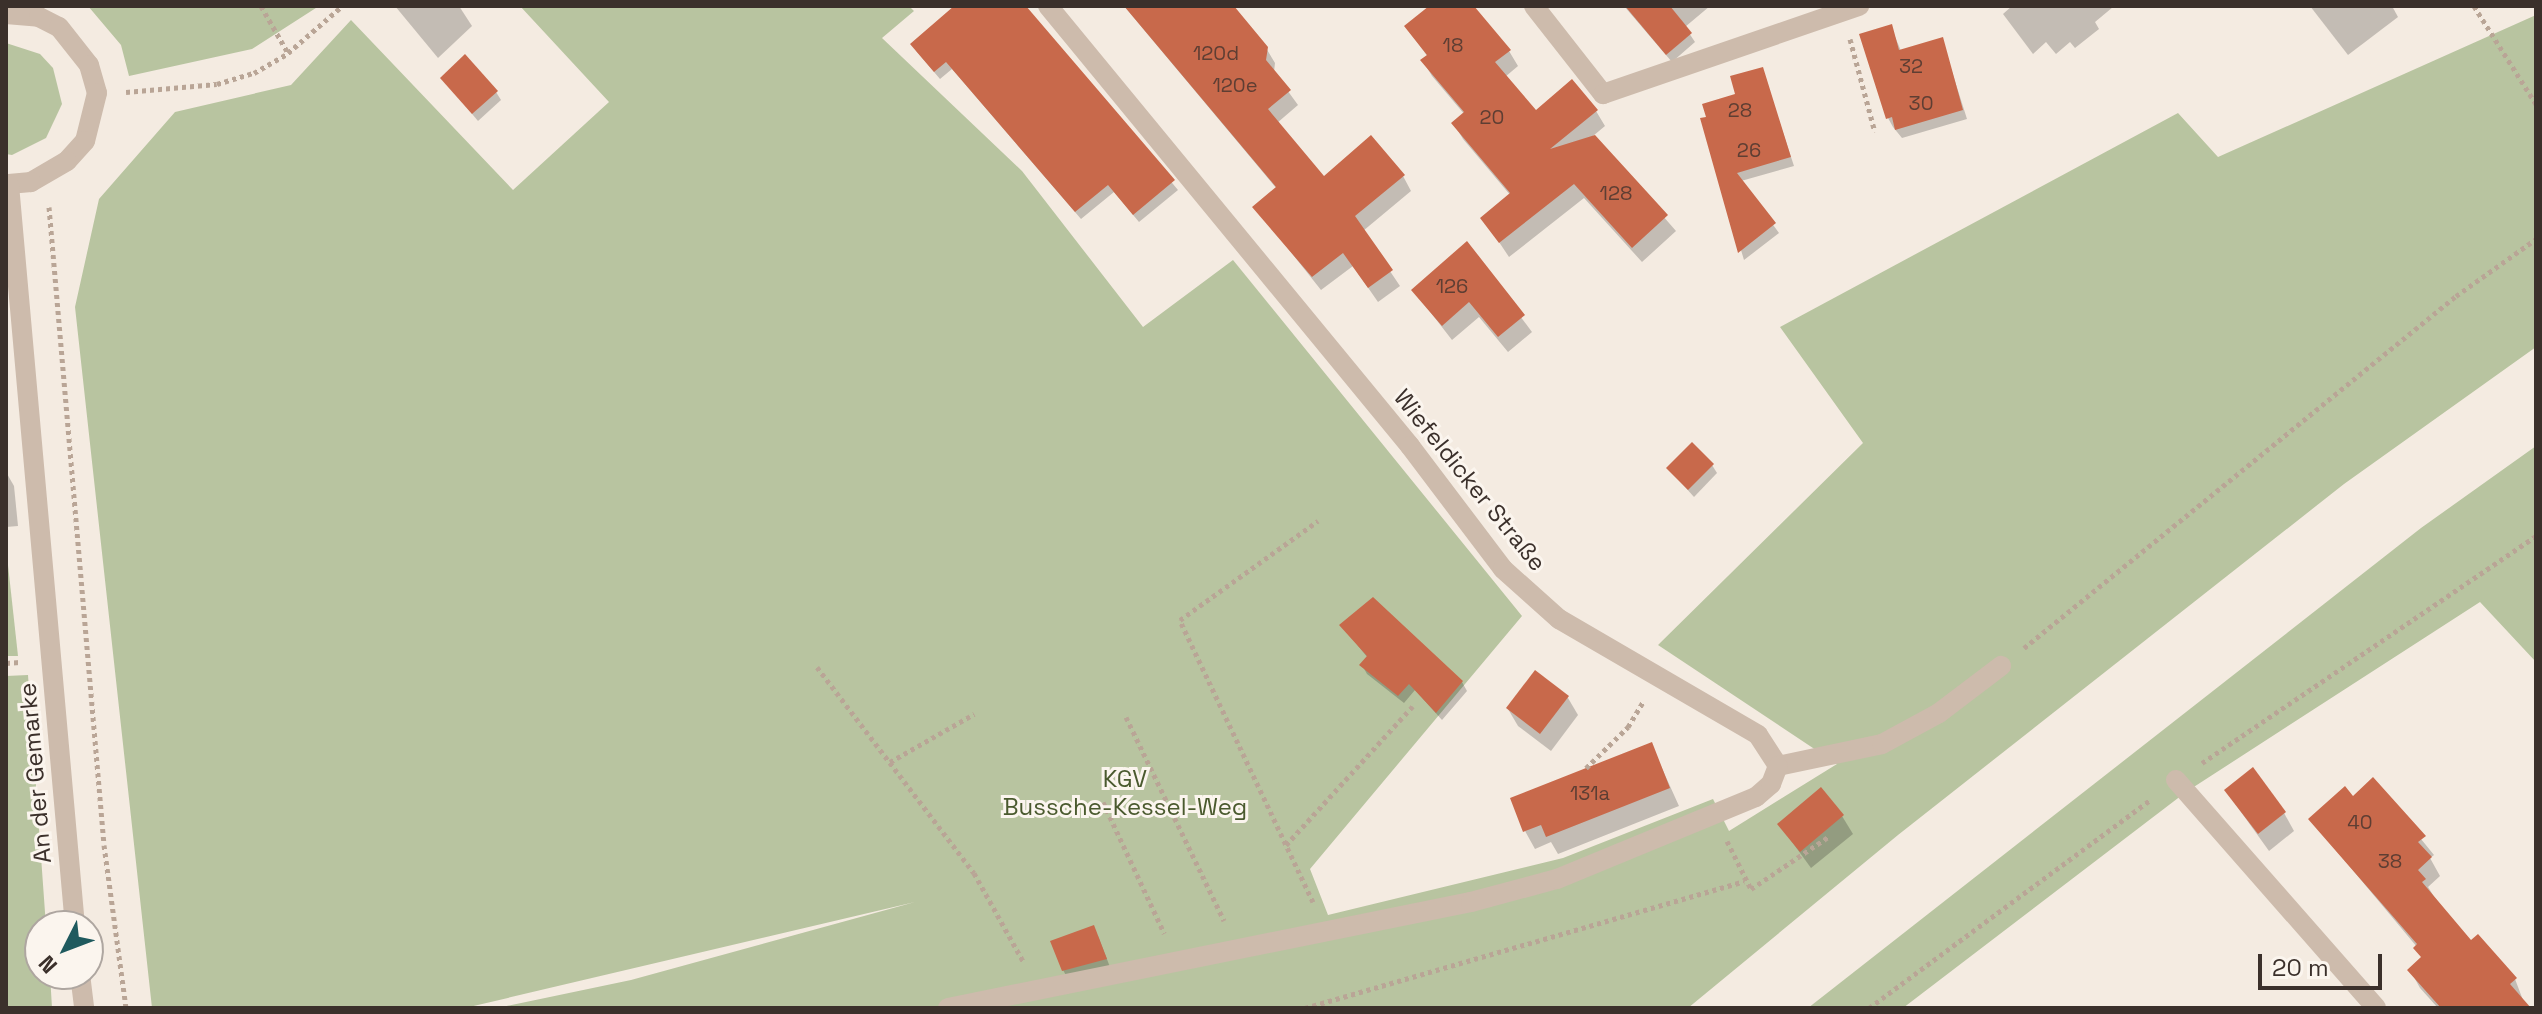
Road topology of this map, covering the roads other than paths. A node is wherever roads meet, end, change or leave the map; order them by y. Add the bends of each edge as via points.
1 (1048, 6) edge
2 (1534, 6) edge
3 (1850, 8) edge
4 (6, 14) edge
5 (8, 185) edge
6 (2001, 666) road end
7 (1778, 766) junction
8 (2176, 780) road end
9 (74, 910) edge
10 (948, 1008) edge
11 (2376, 1008) edge

1 - 7 street, Wiefeldicker Straße via 1410,446 1503,569 1559,619 1758,735
2 - 3 street via 1603,94
4 - 5 street, An der Gemarke via 39,17 59,27 89,65 97,93 85,141 67,161 49,175
5 - 9 street, An der Gemarke
6 - 7 street via 1939,713 1882,744
7 - 10 street via 1771,784 1756,797 1557,879 1327,932
8 - 11 street

